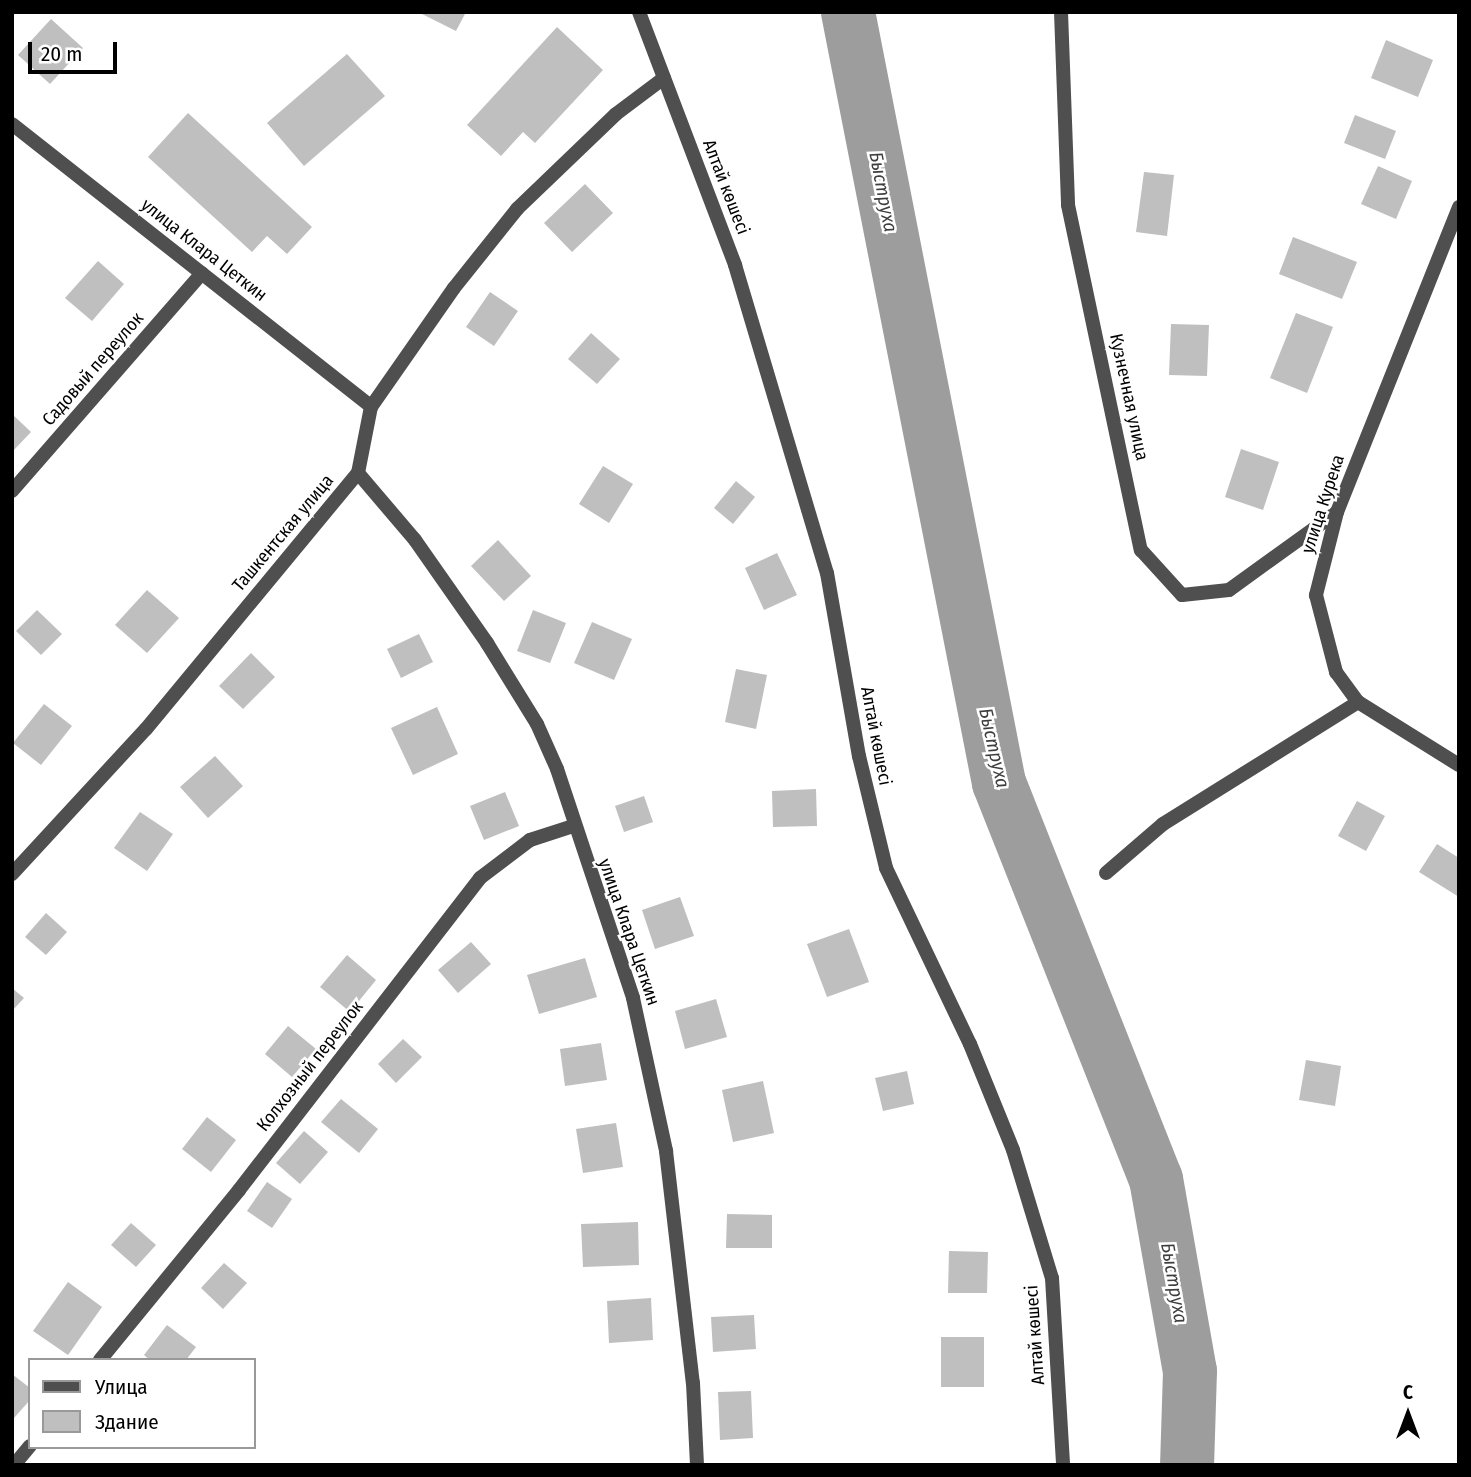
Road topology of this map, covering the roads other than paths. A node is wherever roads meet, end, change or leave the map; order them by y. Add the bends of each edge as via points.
1 (639, 12) edge
2 (1061, 12) edge
3 (664, 78) junction
4 (12, 124) edge
5 (1459, 207) edge
6 (202, 273) junction
7 (371, 407) junction
8 (358, 472) junction
9 (12, 491) edge
10 (1337, 512) junction
11 (1358, 702) junction
12 (1459, 765) edge
13 (573, 827) junction
14 (1106, 873) dead end
15 (12, 874) edge
16 (102, 1358) edge
17 (28, 1448) edge
18 (14, 1465) edge
19 (697, 1465) edge
20 (1063, 1465) edge

1 - 3 street, Алтай көшесі
2 - 10 street, Кузнечная улица via 1068,205 1141,550 1182,596 1229,590
3 - 7 street, Ташкентская улица via 616,114 517,209 454,288
3 - 20 street, Алтай көшесі via 735,265 827,573 859,756 886,868 970,1044 1013,1150 1048,1266
4 - 6 street, улица Клара Цеткин
5 - 10 street, улица Курека
6 - 7 street, улица Клара Цеткин
6 - 9 street, Садовый переулок
7 - 8 street, Ташкентская улица
8 - 13 street, улица Клара Цеткин via 415,540 537,724
8 - 15 street, Ташкентская улица via 146,729
10 - 11 street, улица Курека via 1316,595 1336,672
11 - 12 street, улица Курека
11 - 14 street via 1163,824
13 - 16 street, Колхозный переулок via 530,840 480,878
13 - 19 street, улица Клара Цеткин via 633,998 666,1151 693,1383
17 - 18 street

